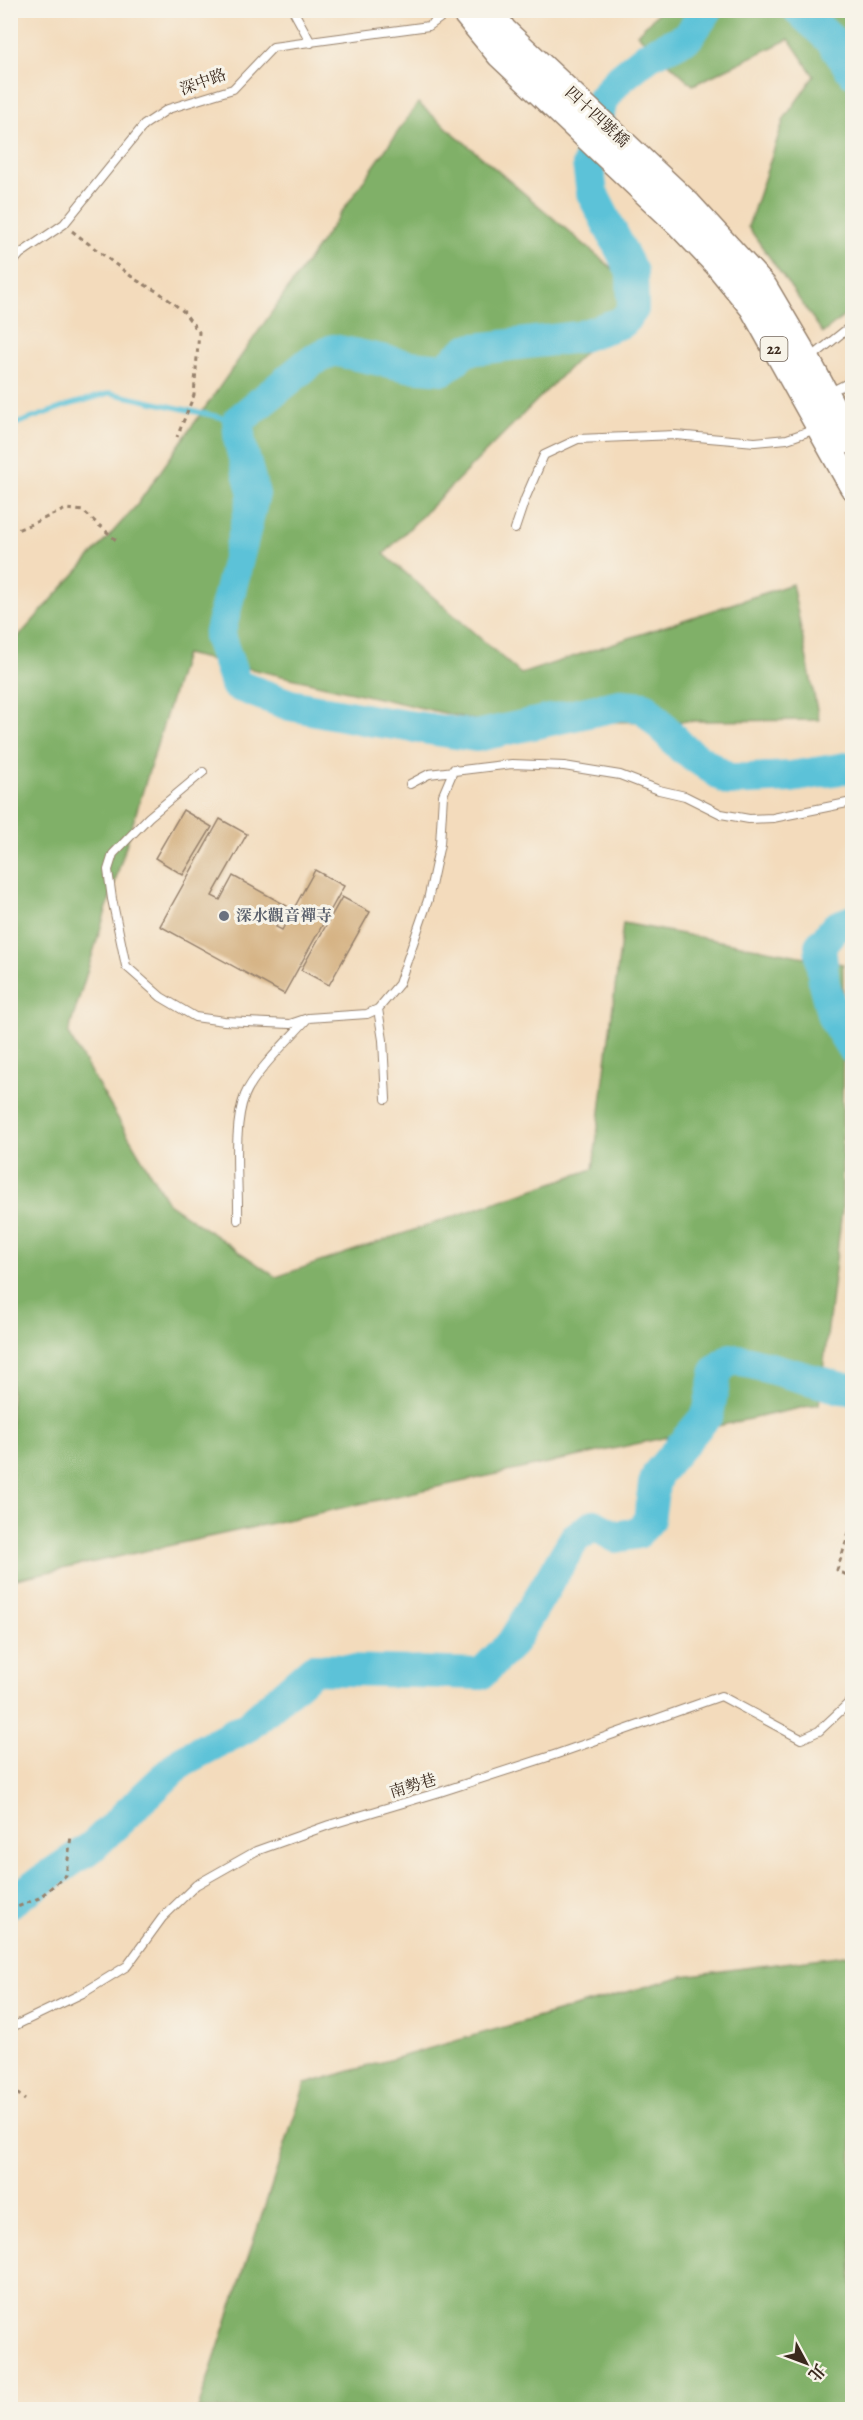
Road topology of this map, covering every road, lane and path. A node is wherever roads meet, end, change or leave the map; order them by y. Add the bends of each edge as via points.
1 (293, 10) edge
2 (451, 10) edge
3 (462, 10) edge
4 (498, 20) edge
5 (311, 44) junction
6 (683, 214) junction
7 (64, 224) junction
8 (10, 266) edge
9 (852, 325) edge
10 (808, 360) junction
11 (852, 381) edge
12 (826, 394) junction
13 (828, 422) junction
14 (177, 437) dead end
15 (852, 442) edge
16 (852, 487) edge
17 (515, 529) dead end
18 (10, 530) edge
19 (116, 540) dead end
20 (454, 770) junction
21 (203, 772) dead end
22 (410, 783) dead end
23 (852, 802) edge
24 (378, 1009) junction
25 (308, 1018) junction
26 (386, 1099) dead end
27 (238, 1220) dead end
28 (852, 1524) edge
29 (852, 1578) edge
30 (852, 1700) edge
31 (71, 1836) dead end
32 (10, 1910) edge
33 (10, 2028) edge
34 (10, 2087) edge
35 (26, 2100) dead end

1 - 5 lane
2 - 5 lane, 深中路 via 429,26
3 - 6 main road, 四十四號橋 / 22 via 500,55
4 - 6 main road, 四十四號橋 / 22
5 - 7 lane, 深中路 via 273,47 233,89 168,109 144,125
6 - 10 main road, 22 via 765,287
6 - 13 main road, 22
7 - 8 lane, 深中路 via 20,254
7 - 14 path via 183,311 199,332 194,395
9 - 10 lane
10 - 12 main road, 22
11 - 12 lane
12 - 13 main road, 22
13 - 15 main road, 22
13 - 16 main road, 22
13 - 17 lane via 787,439 755,442 675,435 578,439 544,455
18 - 19 path via 66,509 83,511
20 - 22 lane via 429,774
20 - 23 lane via 512,764 564,766 620,775 685,796 721,814 748,819 773,818
20 - 24 lane via 443,795 440,844 428,900 399,984
21 - 25 lane via 149,817 113,854 108,870 126,966 161,997 195,1017 290,1024
24 - 25 lane via 367,1014
24 - 26 lane
25 - 27 lane via 246,1093 238,1120
28 - 29 path via 837,1570
30 - 33 lane, 南勢巷 via 819,1731 801,1739 721,1696 557,1754 256,1851 196,1885 162,1918 126,1966 83,1993
31 - 32 path via 66,1875 39,1898
34 - 35 path

